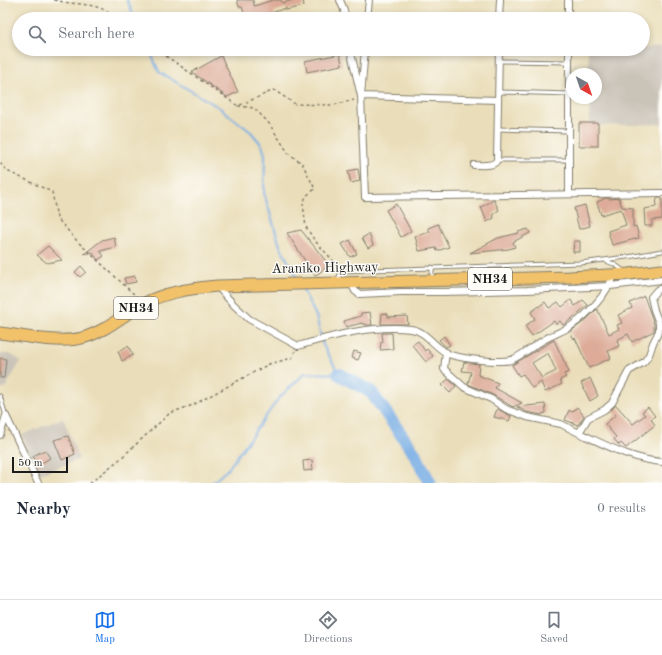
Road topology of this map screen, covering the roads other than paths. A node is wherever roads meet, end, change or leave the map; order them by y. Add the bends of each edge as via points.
1 (340, 0) edge
2 (369, 0) edge
3 (500, 0) edge
4 (568, 0) edge
5 (344, 12) edge
6 (368, 12) edge
7 (499, 12) edge
8 (568, 12) edge
9 (352, 56) edge
10 (364, 56) edge
11 (499, 56) edge
12 (569, 56) edge
13 (499, 61) junction
14 (569, 62) junction
15 (569, 68) edge
16 (498, 92) junction
17 (566, 94) edge
18 (361, 96) junction
19 (498, 100) junction
20 (569, 104) edge
21 (498, 129) junction
22 (569, 131) junction
23 (498, 160) junction
24 (569, 160) junction
25 (474, 165) dead end
26 (662, 193) edge
27 (570, 194) junction
28 (662, 251) edge
29 (605, 260) junction
30 (544, 265) junction
31 (479, 266) junction
32 (518, 266) junction
33 (432, 267) junction
34 (453, 267) junction
35 (366, 270) junction
36 (662, 270) edge
37 (629, 274) junction
38 (519, 278) junction
39 (505, 279) junction
40 (453, 280) junction
41 (479, 280) junction
42 (662, 280) edge
43 (432, 281) junction
44 (611, 281) junction
45 (367, 282) junction
46 (337, 283) junction
47 (351, 283) junction
48 (545, 283) junction
49 (217, 286) junction
50 (662, 288) edge
51 (510, 290) junction
52 (0, 333) edge
53 (446, 352) junction
54 (0, 396) edge
55 (6, 416) junction
56 (579, 433) junction
57 (0, 435) edge
58 (662, 462) edge
59 (38, 483) edge

1 - 5 street
2 - 6 street
3 - 7 street
4 - 8 street
9 - 18 street
10 - 18 street
11 - 13 street
12 - 14 street
13 - 14 lane
13 - 16 street
14 - 15 street
16 - 17 lane
16 - 19 street
18 - 19 street
18 - 27 street via 365,197
19 - 21 street
20 - 22 street
21 - 22 lane
21 - 23 street
22 - 24 street
23 - 24 lane
23 - 25 street via 493,164
24 - 27 street
26 - 27 street
28 - 29 lane
29 - 30 lane
29 - 37 lane
30 - 32 lane
30 - 48 lane
31 - 32 lane
31 - 34 lane
31 - 41 lane
32 - 38 lane
33 - 34 lane
33 - 35 lane
33 - 43 lane
34 - 40 lane
35 - 45 lane
35 - 46 lane via 341,271
36 - 37 highway, Araniko Highway / NH34
37 - 44 highway, Araniko Highway / NH34
38 - 39 highway, Araniko Highway / NH34
38 - 48 highway, Araniko Highway / NH34
39 - 41 highway, Araniko Highway / NH34
39 - 51 lane
40 - 41 highway, Araniko Highway / NH34
40 - 43 highway, Araniko Highway / NH34
42 - 44 street
43 - 45 highway, Araniko Highway / NH34
44 - 48 highway, Araniko Highway / NH34
44 - 53 street via 592,307 571,326 512,360 500,362 450,355
45 - 47 highway, Araniko Highway / NH34
46 - 47 highway, Araniko Highway / NH34
46 - 49 highway, Araniko Highway / NH34
47 - 51 street via 359,294
48 - 51 street
49 - 52 highway, Araniko Highway / NH34 via 180,290 162,295 98,332 81,338 60,340
49 - 53 street via 249,318 298,346 356,331 412,329 423,333
50 - 56 street via 651,297 659,331 649,355 644,362 629,371 612,403 588,418
53 - 56 street via 444,368 464,387 491,399 506,410 561,424
54 - 55 lane
55 - 57 street
55 - 59 street
56 - 58 street via 626,454

